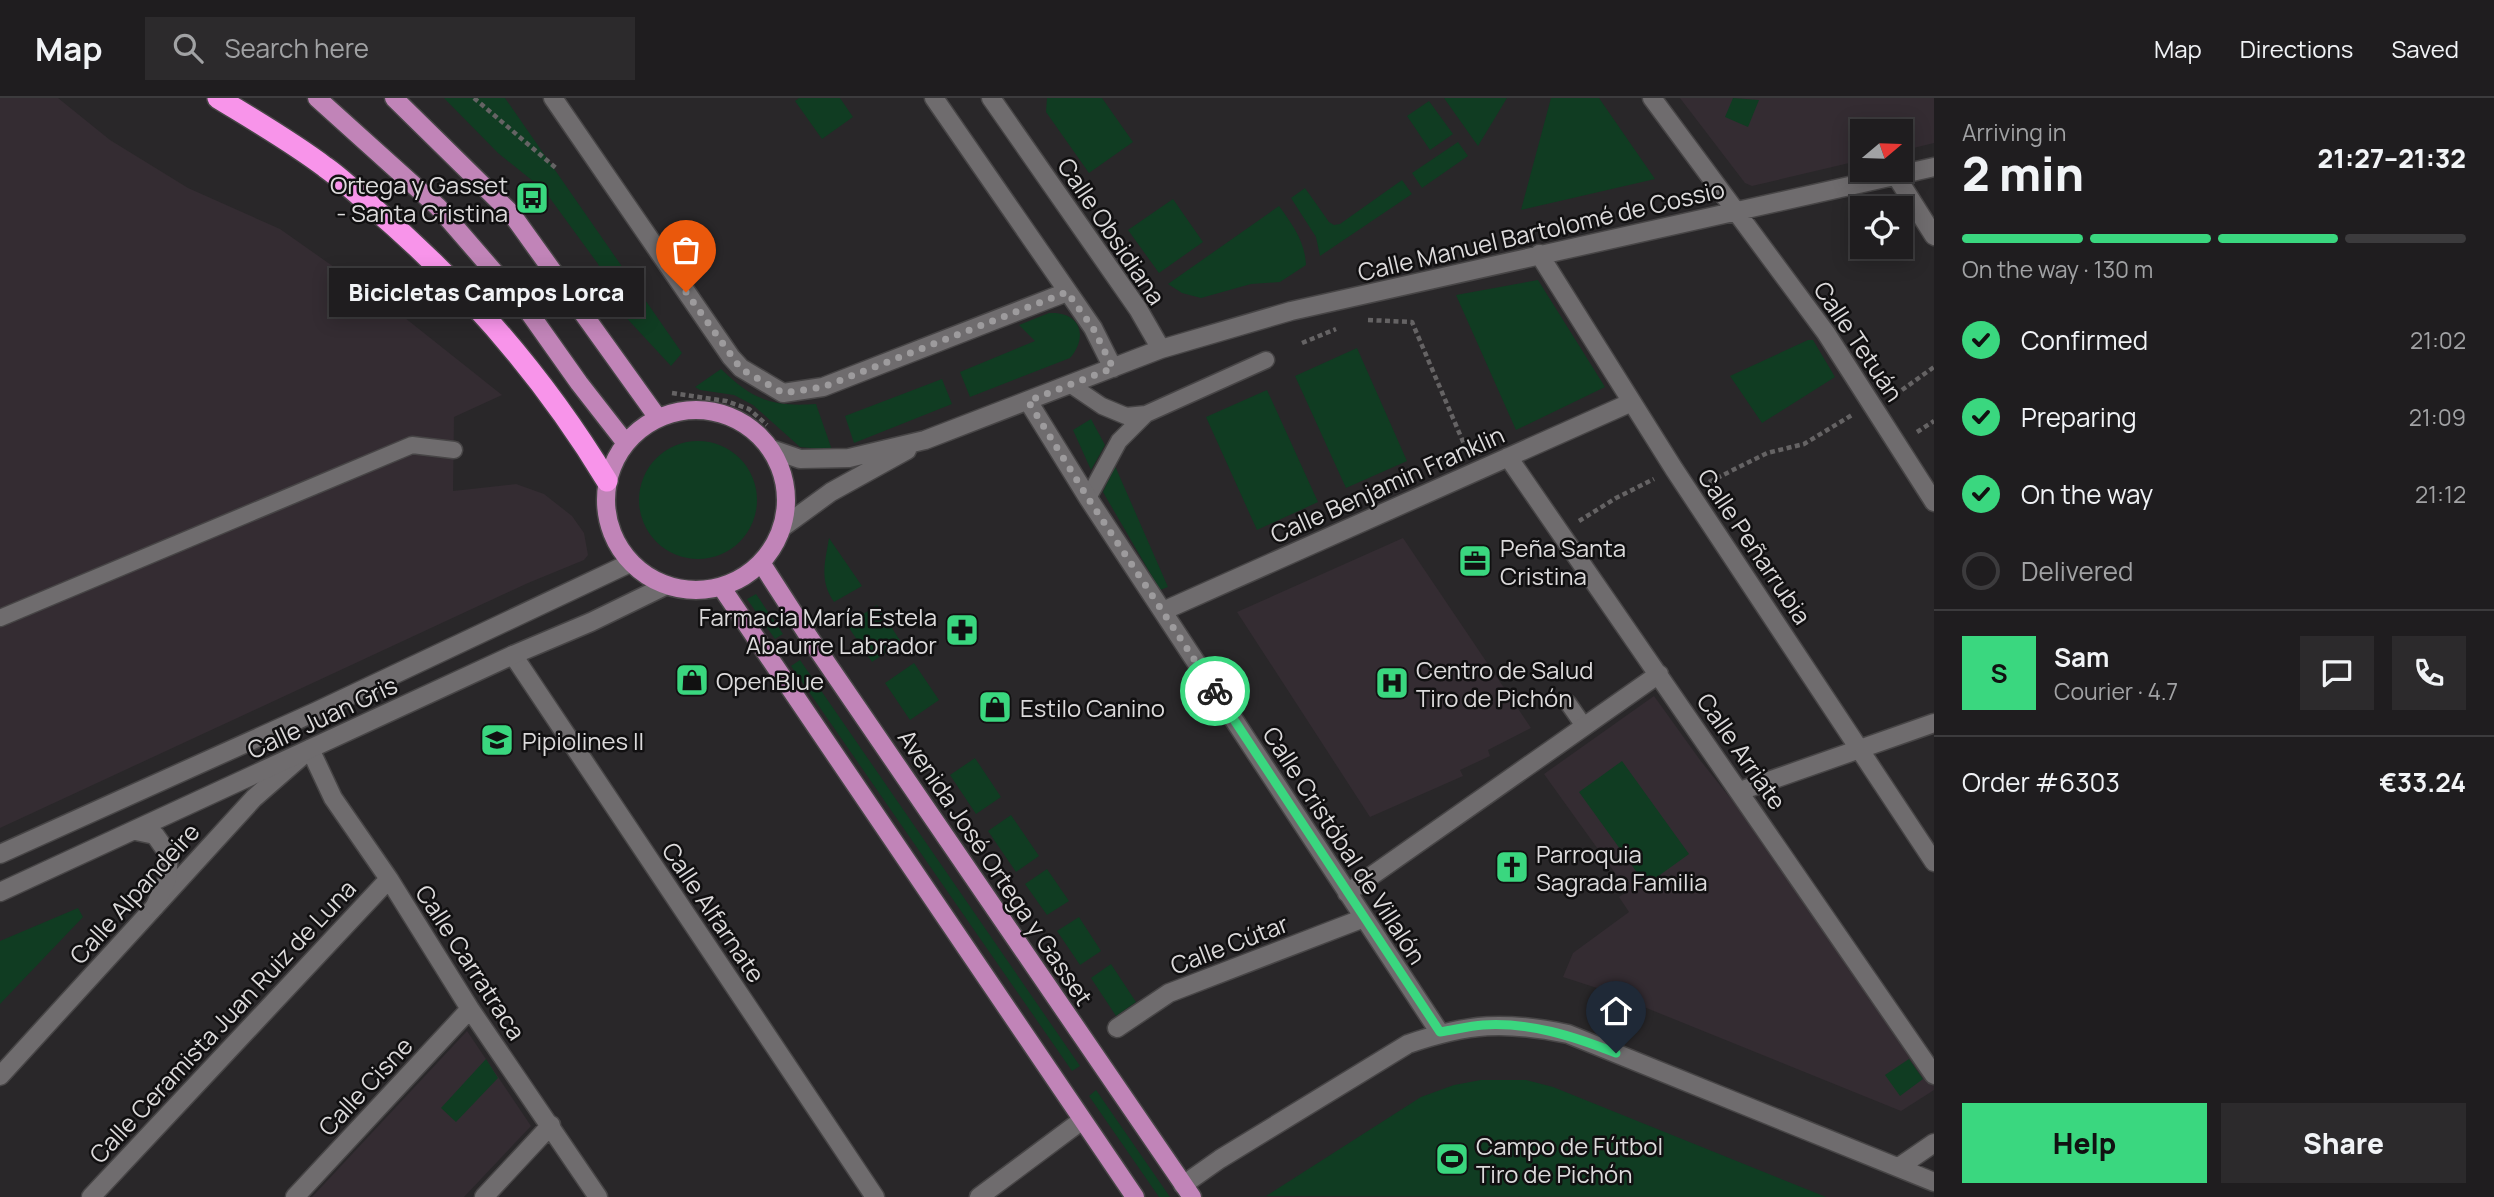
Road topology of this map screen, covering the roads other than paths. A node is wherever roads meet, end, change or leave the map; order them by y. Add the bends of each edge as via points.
1 (218, 98) edge
2 (317, 98) edge
3 (394, 98) edge
4 (554, 98) edge
5 (934, 98) edge
6 (1652, 98) edge
7 (995, 100) edge
8 (1934, 167) edge
9 (1913, 172) edge
10 (1869, 182) edge
11 (1900, 182) edge
12 (1738, 211) junction
13 (1934, 236) edge
14 (1539, 254) junction
15 (1067, 292) junction
16 (1161, 349) junction
17 (1266, 360) dead end
18 (1113, 368) junction
19 (1071, 385) junction
20 (1028, 401) junction
21 (1632, 402) junction
22 (1146, 414) junction
23 (658, 418) junction
24 (925, 440) junction
25 (625, 442) junction
26 (771, 449) junction
27 (454, 450) dead end
28 (1508, 457) junction
29 (607, 481) junction
30 (1088, 498) junction
31 (1934, 502) edge
32 (783, 527) junction
33 (630, 563) junction
34 (761, 564) junction
35 (665, 586) junction
36 (722, 588) junction
37 (1163, 611) junction
38 (0, 618) edge
39 (513, 655) junction
40 (1659, 674) junction
41 (1568, 703) dead end
42 (317, 711) junction
43 (1934, 723) edge
44 (1584, 726) junction
45 (310, 750) junction
46 (1860, 750) junction
47 (1740, 791) junction
48 (136, 831) junction
49 (0, 854) edge
50 (1934, 862) edge
51 (389, 879) junction
52 (0, 892) edge
53 (1348, 893) junction
54 (155, 906) junction
55 (1364, 918) junction
56 (470, 1009) junction
57 (1117, 1028) dead end
58 (1440, 1032) junction
59 (1934, 1075) edge
60 (0, 1076) edge
61 (1081, 1121) junction
62 (551, 1125) junction
63 (1934, 1143) edge
64 (1899, 1167) junction
65 (1934, 1182) edge
66 (1188, 1191) edge
67 (91, 1197) edge
68 (295, 1197) edge
69 (484, 1197) edge
70 (598, 1197) edge
71 (875, 1197) edge
72 (979, 1197) edge
73 (1135, 1197) edge

1 - 29 highway via 325,167 412,241 472,302 554,401
2 - 25 main road via 438,207 528,311
3 - 23 main road via 511,213
4 - 15 street via 731,357 741,369 783,393 823,387
5 - 15 street
6 - 12 street, Calle Tetuán
7 - 16 street, Calle Obsidiana
8 - 9 street, Calle Manuel Bartolomé de Cossio
10 - 12 street, Calle Manuel Bartolomé de Cossio
11 - 13 street
12 - 14 street, Calle Manuel Bartolomé de Cossio
12 - 31 street, Calle Tetuán via 1826,333
14 - 16 street, Calle Manuel Bartolomé de Cossio via 1291,312
14 - 21 street, Calle Peñarrubia
15 - 18 street via 1093,328
16 - 18 street
17 - 22 lane
18 - 19 street
19 - 20 street
19 - 22 lane via 1126,416
20 - 24 street
20 - 30 street, Calle Cristóbal de Villalón
21 - 28 street, Calle Benjamin Franklin
21 - 46 street, Calle Peñarrubia
22 - 30 lane via 1119,441
23 - 25 main road
23 - 26 main road via 682,410 708,410 754,430
24 - 26 street via 849,458 800,460
24 - 32 street via 831,492
25 - 29 main road
26 - 32 main road via 783,474 787,500
27 - 38 lane via 412,445
28 - 37 street, Calle Benjamin Franklin
28 - 40 street, Calle Arriate
29 - 33 main road via 610,531
30 - 37 street, Calle Cristóbal de Villalón
32 - 34 main road
33 - 35 main road
33 - 42 street, Calle Juan Gris
34 - 36 main road
34 - 66 main road, Avenida José Ortega y Gasset
35 - 36 main road via 703,592
35 - 39 street, Calle Juan Gris
36 - 61 main road
37 - 53 street, Calle Cristóbal de Villalón
39 - 45 street, Calle Juan Gris
39 - 71 street, Calle Alfarnate
40 - 44 street
40 - 47 street, Calle Arriate
41 - 44 lane
42 - 45 street
42 - 49 street, Calle Juan Gris
43 - 46 street
44 - 53 street
45 - 48 street, Calle Juan Gris
45 - 51 street, Calle Carratraca via 334,798
45 - 54 street, Calle Alpandeire via 254,798
46 - 47 street
46 - 50 street, Calle Peñarrubia
47 - 59 street, Calle Arriate
48 - 52 street, Calle Juan Gris
48 - 54 street via 155,835 169,855 167,879
51 - 56 street, Calle Carratraca
51 - 67 street, Calle Ceramista Juan Ruiz de Luna
53 - 55 street, Calle Cristóbal de Villalón
54 - 60 street, Calle Alpandeire
55 - 57 street, Calle Cútar via 1169,993
55 - 58 street, Calle Cristóbal de Villalón
56 - 62 street, Calle Carratraca
56 - 68 street, Calle Cisne
58 - 64 street via 1483,1025 1568,1034
58 - 66 street via 1376,1062 1220,1159
61 - 72 street
61 - 73 main road
62 - 69 street
62 - 70 street, Calle Carratraca
63 - 64 street
64 - 65 street

